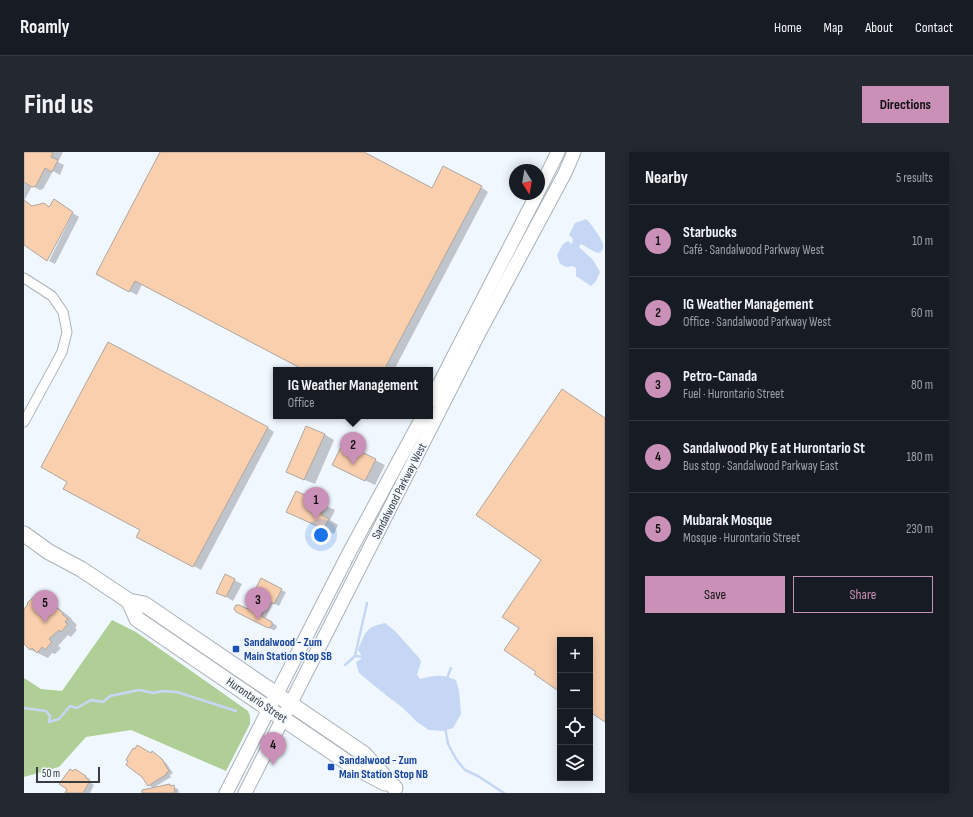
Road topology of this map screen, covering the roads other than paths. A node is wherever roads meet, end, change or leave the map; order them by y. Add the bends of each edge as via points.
1 (558, 152) edge
2 (574, 152) edge
3 (545, 178) edge
4 (534, 200) edge
5 (24, 278) edge
6 (433, 396) edge
7 (421, 419) edge
8 (24, 422) edge
9 (24, 534) edge
10 (129, 601) junction
11 (277, 694) junction
12 (291, 704) junction
13 (270, 709) junction
14 (283, 718) junction
15 (399, 791) edge
16 (226, 793) edge
17 (245, 793) edge

1 - 3 main road
2 - 12 main road, Sandalwood Parkway West
4 - 6 main road
5 - 8 street via 52,296 63,312 67,332 62,352
7 - 11 main road, Sandalwood Parkway West
9 - 10 main road, Hurontario Street
10 - 11 main road, Hurontario Street via 144,604
10 - 13 main road, Hurontario Street via 137,619
11 - 12 main road, Hurontario Street
11 - 13 main road, Sandalwood Parkway West
12 - 14 main road, Sandalwood Parkway West
12 - 15 main road, Hurontario Street via 364,754
13 - 14 main road, Hurontario Street
13 - 16 main road, Sandalwood Parkway West
14 - 15 main road, Hurontario Street via 351,765
14 - 17 main road, Sandalwood Parkway West

